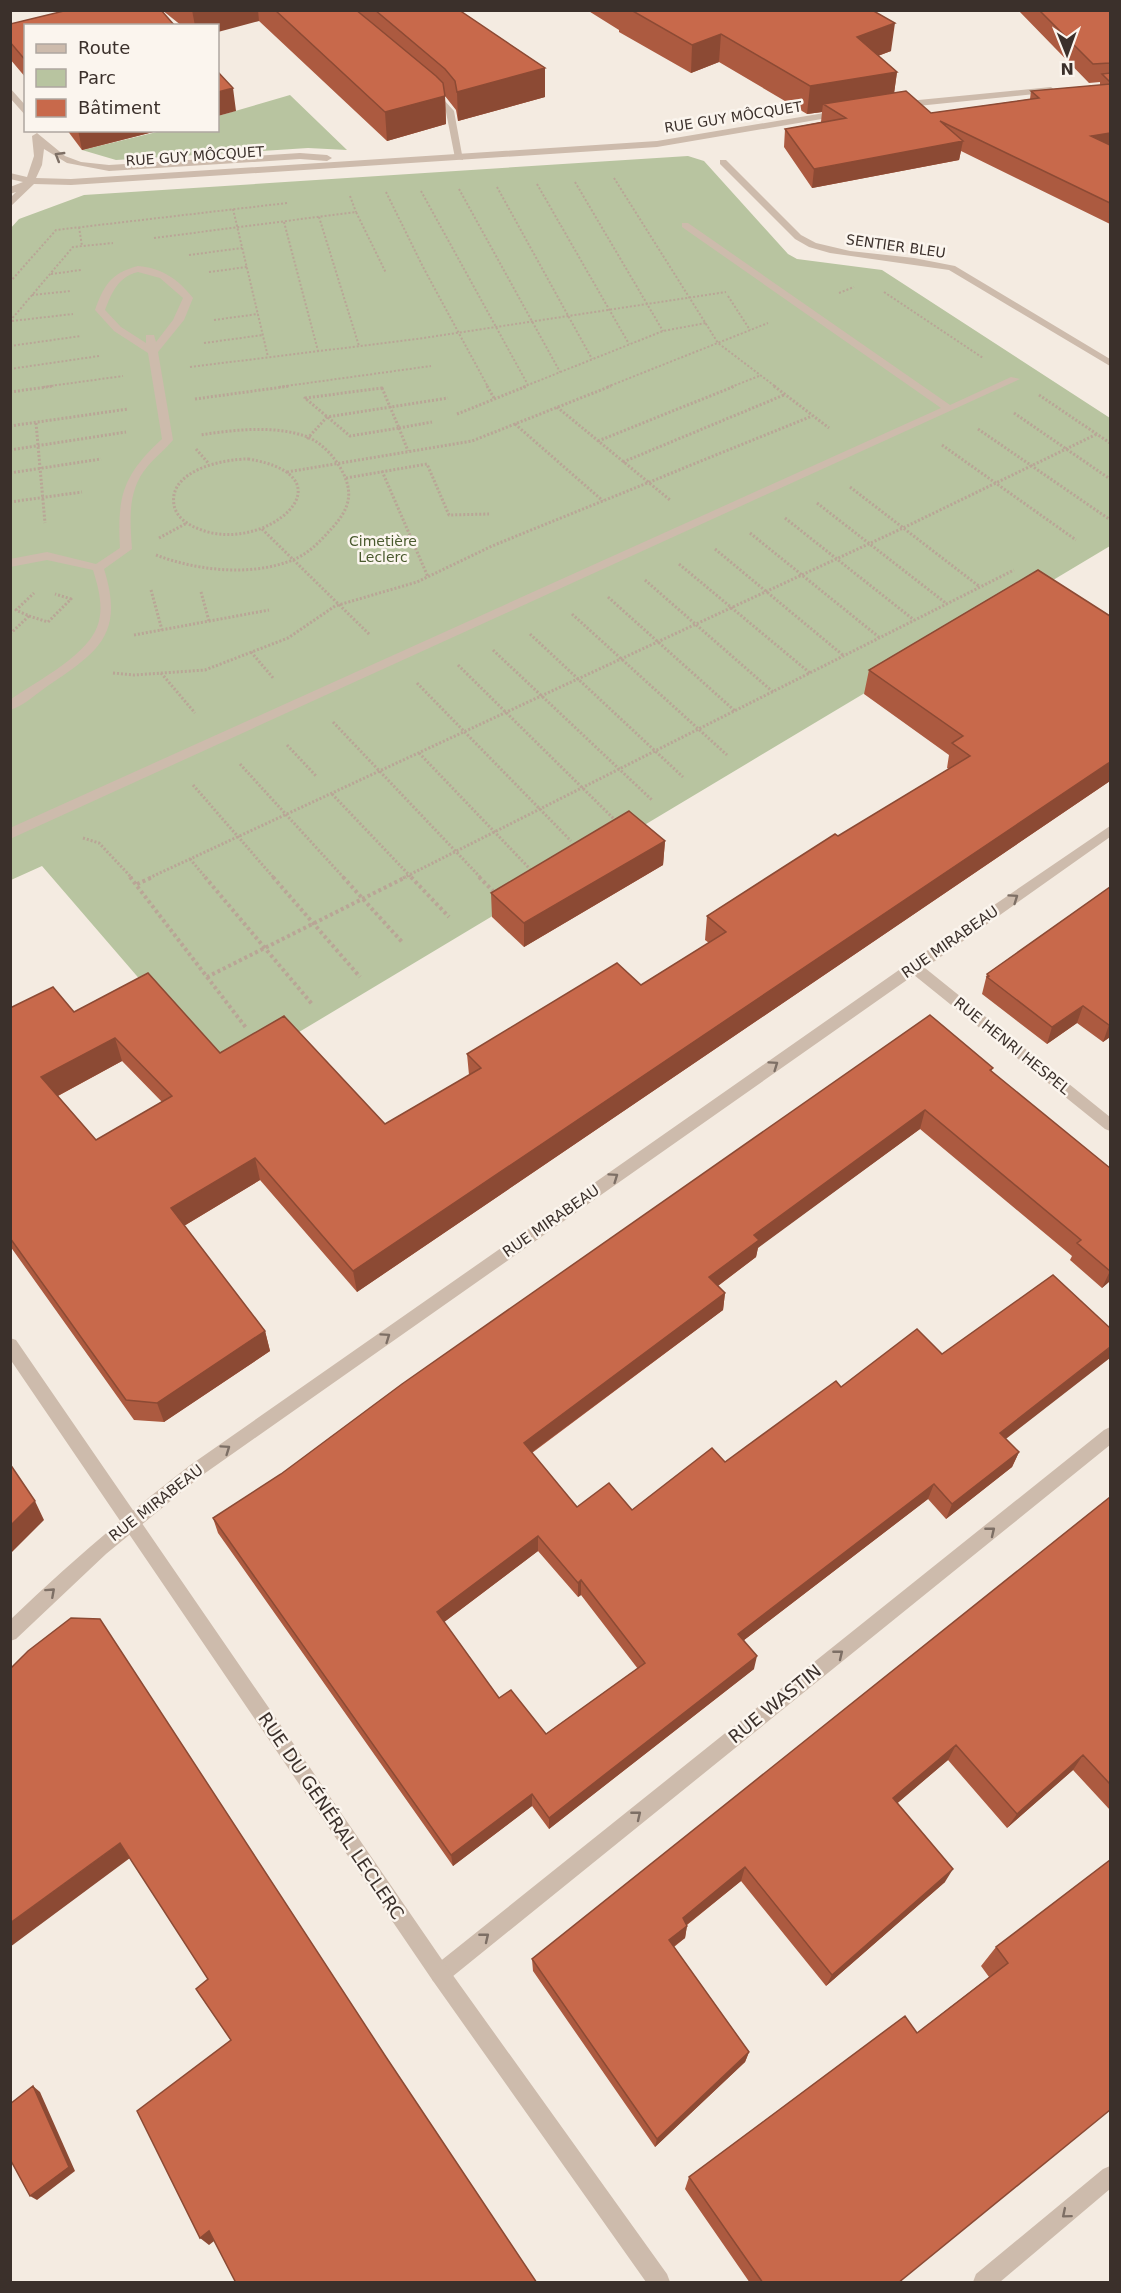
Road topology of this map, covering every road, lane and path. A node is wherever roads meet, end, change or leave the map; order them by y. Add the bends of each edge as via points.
1 (424, 86) edge
2 (1067, 89) edge
3 (10, 91) edge
4 (884, 107) edge
5 (24, 109) edge
6 (849, 112) edge
7 (36, 134) edge
8 (460, 158) junction
9 (345, 160) junction
10 (723, 162) dead end
11 (359, 164) junction
12 (10, 176) edge
13 (613, 177) dead end
14 (492, 178) dead end
15 (574, 180) dead end
16 (32, 181) junction
17 (456, 182) dead end
18 (537, 184) dead end
19 (418, 186) dead end
20 (386, 190) dead end
21 (10, 191) edge
22 (358, 194) dead end
23 (232, 202) dead end
24 (291, 202) dead end
25 (10, 204) edge
26 (233, 209) junction
27 (356, 212) junction
28 (319, 217) junction
29 (284, 222) junction
30 (685, 225) dead end
31 (79, 227) junction
32 (238, 228) junction
33 (132, 240) junction
34 (82, 246) junction
35 (242, 248) junction
36 (135, 268) junction
37 (159, 271) junction
38 (386, 273) dead end
39 (762, 279) junction
40 (10, 282) edge
41 (858, 286) dead end
42 (879, 288) dead end
43 (690, 298) junction
44 (647, 304) junction
45 (806, 308) junction
46 (100, 310) junction
47 (610, 310) junction
48 (258, 314) junction
49 (568, 316) junction
50 (180, 318) junction
51 (10, 321) edge
52 (532, 321) junction
53 (706, 323) junction
54 (112, 326) junction
55 (495, 327) junction
56 (663, 331) junction
57 (459, 332) junction
58 (263, 335) junction
59 (150, 337) dead end
60 (163, 340) junction
61 (718, 343) junction
62 (139, 344) junction
63 (629, 344) junction
64 (10, 346) edge
65 (359, 346) junction
66 (153, 351) junction
67 (318, 351) junction
68 (268, 357) junction
69 (592, 359) junction
70 (1110, 363) edge
71 (431, 366) dead end
72 (10, 369) edge
73 (156, 371) junction
74 (560, 372) junction
75 (760, 375) junction
76 (1015, 379) junction
77 (528, 385) junction
78 (10, 392) edge
79 (785, 394) junction
80 (448, 398) dead end
81 (494, 398) junction
82 (162, 404) junction
83 (390, 407) junction
84 (557, 407) junction
85 (949, 409) junction
86 (457, 414) dead end
87 (813, 416) junction
88 (327, 417) junction
89 (432, 422) dead end
90 (36, 423) junction
91 (515, 424) junction
92 (10, 426) edge
93 (914, 426) junction
94 (398, 427) junction
95 (136, 431) dead end
96 (1097, 434) junction
97 (308, 439) junction
98 (168, 440) junction
99 (598, 441) junction
100 (1110, 443) edge
101 (38, 446) junction
102 (10, 450) edge
103 (408, 451) junction
104 (858, 451) junction
105 (101, 459) dead end
106 (623, 462) junction
107 (337, 463) junction
108 (824, 466) junction
109 (1032, 466) junction
110 (40, 468) junction
111 (382, 471) junction
112 (287, 472) junction
113 (10, 473) edge
114 (346, 478) junction
115 (790, 482) junction
116 (649, 483) junction
117 (996, 483) junction
118 (82, 492) dead end
119 (42, 497) junction
120 (758, 497) junction
121 (603, 501) junction
122 (10, 502) edge
123 (724, 512) junction
124 (489, 514) dead end
125 (1109, 519) dead end
126 (188, 523) junction
127 (694, 526) junction
128 (903, 528) junction
129 (262, 529) junction
130 (1076, 540) dead end
131 (655, 543) junction
132 (869, 544) junction
133 (141, 548) junction
134 (126, 549) junction
135 (47, 556) junction
136 (621, 559) junction
137 (836, 559) junction
138 (294, 560) junction
139 (10, 563) edge
140 (98, 568) junction
141 (1014, 570) dead end
142 (802, 575) junction
143 (584, 576) junction
144 (428, 577) junction
145 (980, 587) junction
146 (39, 588) junction
147 (151, 590) dead end
148 (201, 591) dead end
149 (767, 591) junction
150 (548, 592) junction
151 (339, 604) junction
152 (947, 604) junction
153 (732, 608) junction
154 (269, 610) dead end
155 (505, 612) junction
156 (29, 616) junction
157 (914, 620) junction
158 (209, 621) junction
159 (695, 624) junction
160 (470, 628) junction
161 (162, 630) junction
162 (10, 634) edge
163 (880, 638) junction
164 (92, 642) junction
165 (657, 642) junction
166 (435, 643) junction
167 (251, 652) junction
168 (844, 656) junction
169 (621, 659) junction
170 (395, 661) junction
171 (65, 668) junction
172 (160, 673) junction
173 (810, 673) junction
174 (578, 679) junction
175 (276, 681) dead end
176 (773, 692) junction
177 (542, 696) junction
178 (312, 699) junction
179 (10, 706) edge
180 (735, 711) junction
181 (506, 712) junction
182 (264, 720) junction
183 (699, 729) junction
184 (464, 732) junction
185 (219, 741) junction
186 (655, 751) junction
187 (419, 753) junction
188 (727, 755) dead end
189 (172, 762) junction
190 (620, 769) junction
191 (380, 771) junction
192 (317, 777) dead end
193 (683, 777) dead end
194 (582, 788) junction
195 (332, 794) junction
196 (652, 800) dead end
197 (540, 809) junction
198 (286, 814) junction
199 (616, 821) edge
200 (37, 822) junction
201 (1110, 831) edge
202 (495, 832) junction
203 (10, 834) edge
204 (238, 837) junction
205 (572, 842) edge
206 (456, 852) junction
207 (190, 859) junction
208 (530, 869) edge
209 (409, 876) junction
210 (137, 884) junction
211 (493, 891) edge
212 (363, 899) junction
213 (449, 917) dead end
214 (314, 924) junction
215 (403, 943) dead end
216 (265, 948) junction
217 (914, 967) junction
218 (207, 977) junction
219 (360, 977) dead end
220 (312, 1004) dead end
221 (247, 1029) dead end
222 (1110, 1125) edge
223 (10, 1345) edge
224 (1110, 1435) edge
225 (129, 1522) junction
226 (10, 1633) edge
227 (440, 1974) junction
228 (1110, 2176) edge
229 (659, 2283) edge
230 (984, 2283) edge

1 - 8 street via 450,111
2 - 4 street
3 - 5 street
6 - 8 street, RUE GUY MÔCQUET via 657,144
9 -> 7 street via 300,156 109,168 78,166 55,155
7 - 16 street via 39,164
8 - 11 street, RUE GUY MÔCQUET
9 - 11 street, RUE GUY MÔCQUET
9 - 16 street, RUE GUY MÔCQUET
10 - 70 street, SENTIER BLEU via 808,245 952,268
11 - 16 street, RUE GUY MÔCQUET via 97,181
12 - 16 street
13 - 43 path
14 - 49 path
15 - 44 path
16 - 21 street, RUE GUY MÔCQUET
16 - 25 street
17 - 52 path
18 - 47 path
19 - 55 path
20 - 57 path
22 - 27 path via 349,195
23 - 26 path
24 - 26 path
26 - 31 path
26 - 32 path
27 - 28 path
27 - 38 path
28 - 29 path
28 - 65 path
29 - 32 path
29 - 67 path
30 - 39 street
31 - 34 path
31 - 40 path via 56,230
32 - 33 path
32 - 35 path
33 - 34 path
33 - 36 path
34 - 51 path via 73,247
35 - 37 path via 165,258
35 - 48 path
36 - 37 street
36 - 46 street via 117,277 104,293
37 - 50 street via 179,285 188,298
39 - 43 path via 726,292
39 - 45 street
41 - 45 path
42 - 76 path
43 - 44 path
43 - 53 path
44 - 47 path
44 - 56 path
45 - 61 path
45 - 85 street
46 - 51 path
46 - 54 street
47 - 49 path
47 - 63 path
48 - 50 path via 196,322
48 - 58 path
49 - 52 path
49 - 69 path
50 - 60 street
52 - 55 path
52 - 74 path
53 - 56 path
53 - 61 path
54 - 62 street
54 - 64 path via 98,334
55 - 57 path
55 - 77 path
56 - 63 path
57 - 65 path
57 - 81 path
58 - 60 path via 185,345
58 - 68 path
59 - 66 street
60 - 66 street
61 - 75 path
61 - 84 path
62 - 66 street
62 - 72 path via 121,353
63 - 69 path
65 - 67 path
66 - 73 street
67 - 68 path
68 - 73 path
69 - 74 path
71 - 82 path
73 - 78 path
73 - 82 street
74 - 77 path
75 - 79 path
75 - 99 path
76 - 85 street
76 - 96 path
77 - 81 path
79 - 87 path
79 - 106 path
80 - 83 path
81 - 86 path
82 - 90 path
82 - 98 street
83 - 88 path
83 - 88 path via 382,388 305,398
83 - 94 path
84 - 91 path
84 - 99 path
85 - 93 street
85 - 109 path
87 - 104 path
87 - 116 path
88 - 94 path via 350,436
88 - 97 path
89 - 94 path
90 - 92 path
90 - 101 path
91 - 103 path via 471,441
91 - 121 path
93 - 104 street
93 - 117 path
94 - 103 path
95 - 101 path
96 - 100 path
96 - 109 path
97 - 98 path via 285,432 240,430
97 - 107 path via 317,442
98 - 134 street via 144,461 128,484 124,515
99 - 106 path
101 - 102 path
101 - 110 path
103 - 107 path
104 - 108 street
105 - 110 path
106 - 116 path
107 - 112 path
107 - 114 path
108 - 115 street
108 - 128 path
109 - 117 path
109 - 125 path
110 - 113 path
110 - 119 path
111 - 114 path
111 - 124 path via 427,464 449,515
111 - 144 path
112 - 126 path via 267,462 248,459 209,464 192,472 179,483 173,495 174,508
112 - 129 path via 298,489 297,501 289,513
114 - 138 path via 350,497 341,518 320,543
115 - 120 street
115 - 132 path
116 - 121 path
116 - 127 path
117 - 128 path
117 - 130 path
118 - 119 path
119 - 122 path
119 - 135 path
120 - 123 street
120 - 137 path
121 - 144 path
123 - 127 street
123 - 142 path
126 - 129 path via 215,533
126 - 133 path
127 - 131 street
127 - 149 path
128 - 132 path
128 - 145 path
129 - 138 path
131 - 136 street
131 - 153 path
132 - 137 path
132 - 152 path
133 - 134 path
133 - 138 path via 199,568 249,569
134 - 140 street
135 - 139 street
135 - 140 street
135 - 146 path via 47,569
136 - 143 street
136 - 159 path
137 - 142 path
137 - 157 path
138 - 151 path
140 - 164 street via 106,596 105,626
141 - 145 path
142 - 149 path
142 - 163 path
143 - 150 street
143 - 165 path
144 - 151 path
145 - 152 path
146 - 156 path via 16,610
146 - 156 path via 71,599 48,622
147 - 161 path
148 - 158 path
149 - 153 path
149 - 168 path
150 - 155 street
150 - 169 path
151 - 167 path via 288,638
152 - 157 path
153 - 159 path
153 - 173 path
154 - 158 path
155 - 160 street
155 - 174 path
156 - 162 path
157 - 163 path
158 - 161 path
159 - 165 path
159 - 176 path
160 - 166 street
160 - 177 path
161 - 164 path
163 - 168 path
164 - 171 street
165 - 169 path
165 - 180 path
166 - 170 street
166 - 181 path
167 - 172 path via 205,670
167 - 175 path
168 - 173 path
169 - 174 path
169 - 183 path
170 - 178 street
170 - 184 path
171 - 172 path via 134,675
171 - 179 street
172 - 185 path
173 - 176 path
174 - 177 path
174 - 186 path
176 - 180 path
177 - 181 path
177 - 190 path
178 - 182 street
178 - 191 path
180 - 183 path
181 - 184 path
181 - 194 path
182 - 185 street
182 - 192 path
183 - 186 path
183 - 188 path
184 - 187 path
184 - 197 path
185 - 189 street
185 - 198 path
186 - 190 path
186 - 193 path
187 - 191 path
187 - 202 path
189 - 200 street
189 - 204 path
190 - 194 path
190 - 196 path
191 - 195 path
191 - 206 path
194 - 197 path
194 - 199 path
195 - 198 path
195 - 209 path
197 - 202 path
197 - 205 path
198 - 204 path
198 - 212 path
200 - 203 street
200 - 210 path via 99,843
217 -> 201 street, RUE MIRABEAU
202 - 206 path
202 - 208 path
204 - 207 path
204 - 214 path
206 - 209 path
206 - 211 path
207 - 210 path
207 - 216 path
209 - 212 path
209 - 213 path
210 - 218 path
212 - 214 path
212 - 215 path
214 - 216 path
214 - 219 path
216 - 218 path
216 - 220 path
217 - 222 street, RUE HENRI HESPEL
225 -> 217 street, RUE MIRABEAU via 205,1464
218 - 221 path
223 - 225 street, RUE DU GÉNÉRAL LECLERC
227 -> 224 street, RUE WASTIN
226 -> 225 street, RUE MIRABEAU
225 - 227 street, RUE DU GÉNÉRAL LECLERC
227 - 229 street, RUE DU GÉNÉRAL LECLERC
228 -> 230 street

